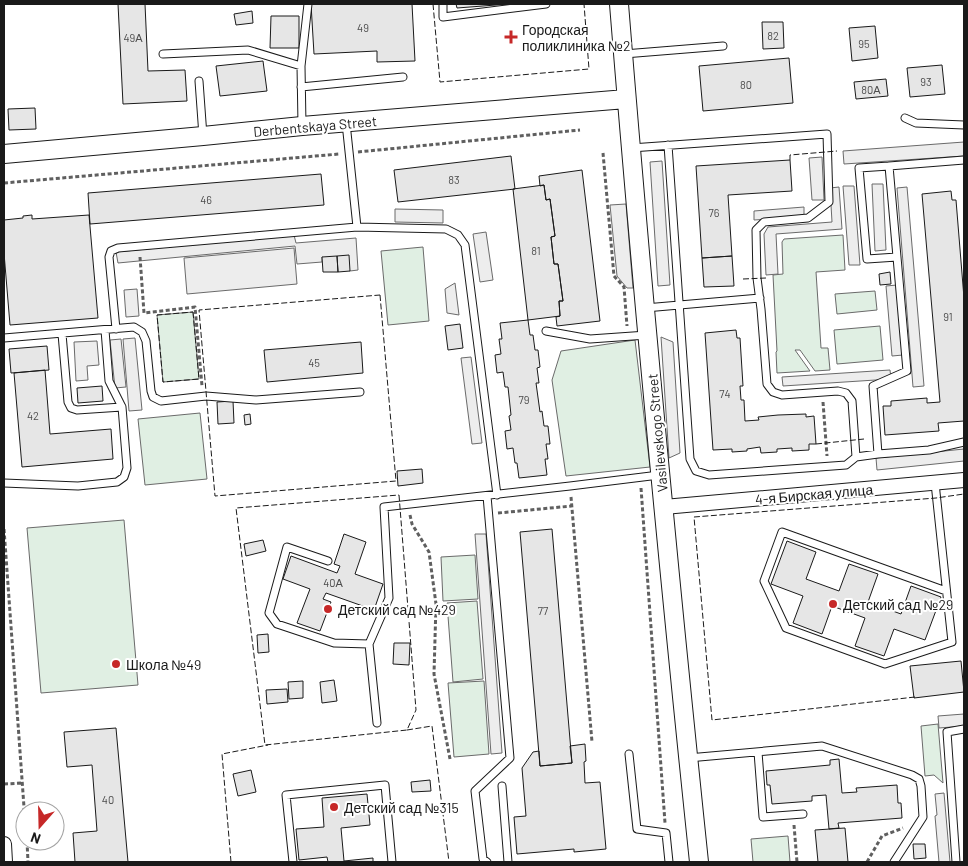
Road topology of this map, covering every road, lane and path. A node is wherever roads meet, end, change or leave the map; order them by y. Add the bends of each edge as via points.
1 (308, 4) edge
2 (442, 4) edge
3 (546, 4) edge
4 (618, 4) edge
5 (723, 46) dead end
6 (163, 54) dead end
7 (623, 54) junction
8 (301, 66) junction
9 (403, 77) dead end
10 (199, 80) dead end
11 (302, 87) junction
12 (626, 100) junction
13 (905, 118) dead end
14 (346, 123) junction
15 (964, 125) edge
16 (302, 126) junction
17 (580, 130) dead end
18 (203, 136) junction
19 (668, 145) junction
20 (630, 148) junction
21 (349, 153) junction
22 (603, 153) dead end
23 (4, 154) edge
24 (964, 160) edge
25 (889, 166) junction
26 (4, 183) edge
27 (357, 227) junction
28 (139, 246) junction
29 (898, 257) junction
30 (760, 298) junction
31 (679, 304) junction
32 (645, 308) junction
33 (116, 329) junction
34 (105, 330) junction
35 (546, 331) dead end
36 (62, 334) junction
37 (647, 335) junction
38 (628, 336) junction
39 (4, 338) edge
40 (360, 392) dead end
41 (822, 392) junction
42 (203, 396) junction
43 (122, 407) junction
44 (964, 442) edge
45 (878, 454) junction
46 (856, 457) junction
47 (828, 466) junction
48 (660, 475) junction
49 (640, 477) junction
50 (964, 480) edge
51 (4, 482) edge
52 (935, 482) junction
53 (570, 486) junction
54 (497, 495) junction
55 (487, 496) junction
56 (408, 504) junction
57 (572, 506) junction
58 (664, 507) junction
59 (489, 514) junction
60 (4, 529) edge
61 (328, 561) dead end
62 (946, 591) junction
63 (369, 644) junction
64 (377, 723) dead end
65 (964, 730) edge
66 (592, 742) dead end
67 (758, 752) junction
68 (629, 754) dead end
69 (688, 758) junction
70 (450, 759) dead end
71 (22, 783) junction
72 (4, 784) edge
73 (502, 786) dead end
74 (23, 801) edge
75 (803, 814) dead end
76 (793, 815) junction
77 (920, 822) junction
78 (666, 833) junction
79 (4, 844) edge
80 (5, 862) edge
81 (293, 862) edge
82 (392, 862) edge
83 (487, 862) edge
84 (508, 862) edge
85 (669, 862) edge
86 (699, 862) edge
87 (797, 862) edge
88 (867, 862) edge
89 (894, 862) edge
90 (956, 862) edge

1 - 8 lane
2 - 3 lane via 443,17
4 - 7 street, Vasilevskogo Street
5 - 7 lane
6 - 8 lane via 248,50
7 - 12 street, Vasilevskogo Street
8 - 11 lane
9 - 11 lane
10 - 18 lane
11 - 16 lane
12 - 14 street, Derbentskaya Street
12 - 20 street, Vasilevskogo Street
13 - 15 lane via 916,123
14 - 16 street, Derbentskaya Street
14 - 21 lane
16 - 18 street, Derbentskaya Street
17 - 21 path
18 - 23 street, Derbentskaya Street
19 - 20 lane
19 - 30 lane via 827,134 829,202 808,218 764,222 756,230
19 - 31 lane
20 - 32 street, Vasilevskogo Street
21 - 26 path
21 - 27 lane
22 - 38 path via 614,276 624,287
24 - 25 lane
25 - 29 lane
25 - 29 lane via 859,168 866,259
27 - 28 lane
27 - 54 lane via 446,229 458,235 465,245
28 - 33 lane via 118,248 109,257
28 - 42 path via 144,313 195,307
29 - 45 lane via 907,371 873,386
30 - 31 lane
30 - 41 lane via 767,384 773,392 782,395
31 - 32 lane
31 - 47 lane via 690,459 696,471 709,475
32 - 37 street, Vasilevskogo Street
33 - 34 lane
33 - 42 lane via 134,327 142,332 153,397 161,401
34 - 36 lane
34 - 43 lane via 109,381
35 - 38 lane via 590,339
36 - 39 lane
36 - 43 lane via 71,408
37 - 38 lane
37 - 48 street, Vasilevskogo Street
40 - 42 lane via 256,400
41 - 46 lane via 846,393 852,401
41 - 47 path
43 - 51 lane via 127,468 124,478 117,482 78,486
44 - 45 lane via 929,450
45 - 46 lane
46 - 47 lane via 846,465
48 - 49 lane
48 - 58 street, Vasilevskogo Street
49 - 53 lane
49 - 78 path
50 - 52 street, 4-я Бирская улица
52 - 58 street, 4-я Бирская улица
52 - 62 lane
53 - 54 lane
53 - 57 path
54 - 55 lane
55 - 56 lane
55 - 59 lane
56 - 63 lane via 384,507 389,598
56 - 70 path via 412,524 429,552 436,604 434,674
57 - 59 path
57 - 66 path
58 - 69 street, Vasilevskogo Street
59 - 83 lane via 510,758 475,791 483,859
60 - 71 path
61 - 63 lane via 287,547 269,613 277,624 334,644
62 - 62 lane via 952,642 886,664 786,628 764,581 782,532
63 - 64 lane
65 - 90 lane via 947,732
67 - 69 lane
67 - 76 lane via 763,817
67 - 77 lane via 822,746 919,779 923,817
68 - 78 lane via 636,830
69 - 86 street, Vasilevskogo Street
71 - 72 path
71 - 74 path
73 - 84 lane
75 - 76 lane
76 - 87 path
77 - 88 path via 882,836
77 - 89 lane
78 - 85 lane
79 - 80 street
81 - 82 lane via 286,795 385,785

